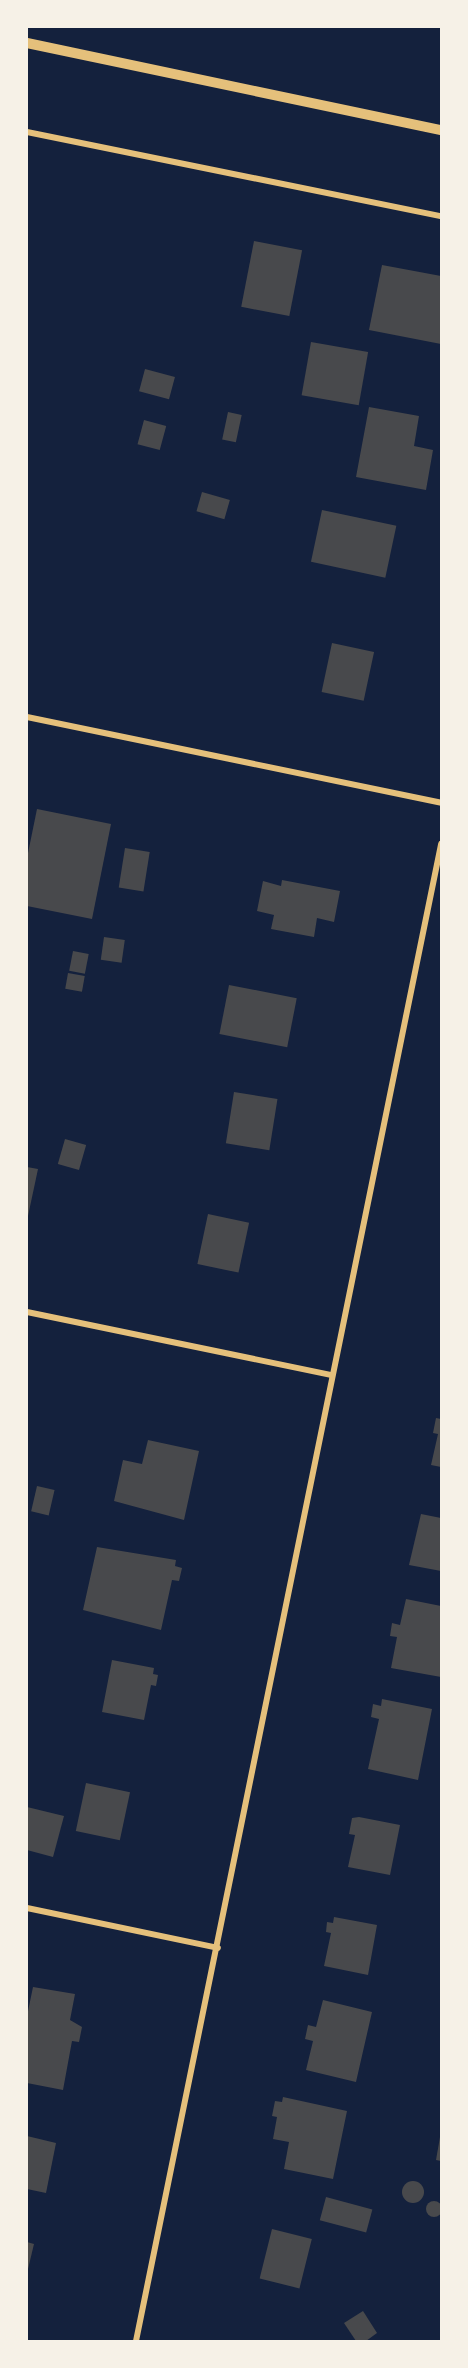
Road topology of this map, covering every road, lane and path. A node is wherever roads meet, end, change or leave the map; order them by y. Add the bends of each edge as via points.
1 (27, 43) edge
2 (441, 130) edge
3 (27, 132) edge
4 (441, 216) edge
5 (27, 717) edge
6 (441, 803) edge
7 (441, 844) edge
8 (27, 1312) edge
9 (331, 1375) junction
10 (27, 1908) edge
11 (218, 1948) junction
12 (136, 2341) edge

1 - 2 street
3 - 4 street
5 - 6 street
7 - 9 street
8 - 9 street
9 - 11 street
10 - 11 street
11 - 12 street

